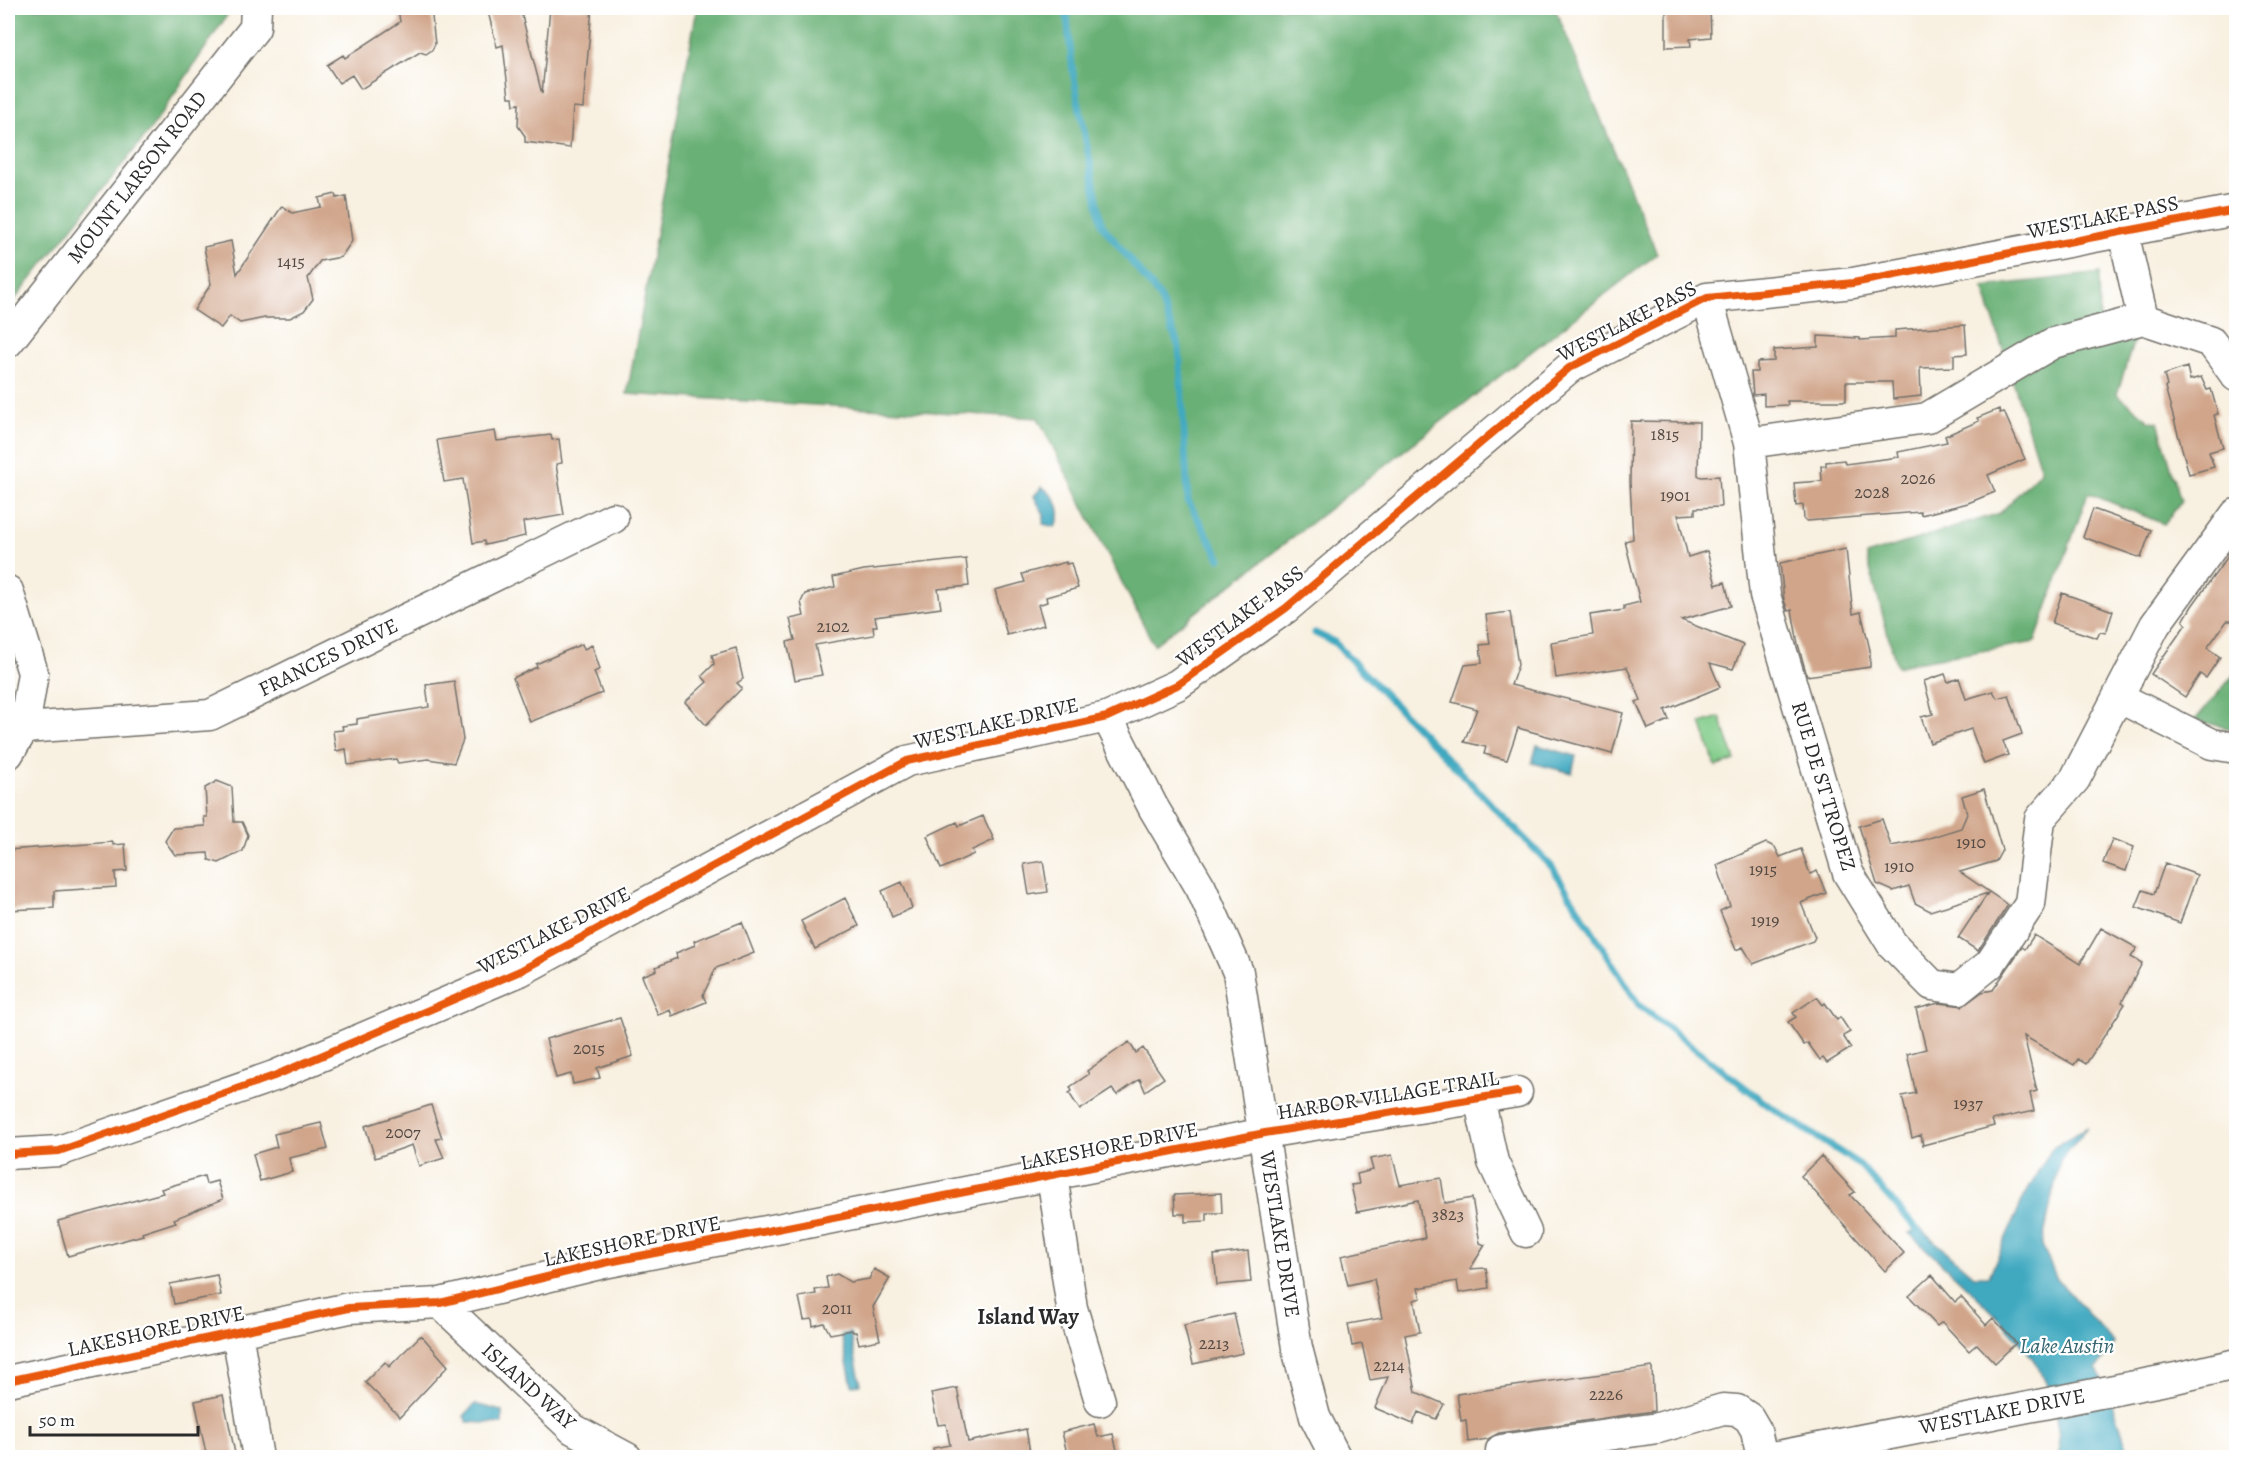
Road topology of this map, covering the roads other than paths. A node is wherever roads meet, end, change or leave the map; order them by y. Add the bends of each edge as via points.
1 (256, 8) edge
2 (2236, 210) edge
3 (2123, 232) junction
4 (1707, 298) junction
5 (2143, 319) junction
6 (8, 342) edge
7 (2236, 376) edge
8 (1749, 442) junction
9 (2236, 514) edge
10 (613, 518) dead end
11 (8, 591) edge
12 (2118, 697) junction
13 (1107, 717) junction
14 (24, 728) junction
15 (2236, 748) edge
16 (8, 754) edge
17 (1517, 1092) dead end
18 (1479, 1098) junction
19 (1265, 1133) junction
20 (8, 1154) edge
21 (1052, 1175) junction
22 (1526, 1232) dead end
23 (440, 1303) junction
24 (237, 1332) junction
25 (2236, 1364) edge
26 (8, 1381) edge
27 (1100, 1401) dead end
28 (258, 1458) edge
29 (627, 1458) edge
30 (1336, 1458) edge
31 (1502, 1458) edge
32 (1762, 1458) edge
33 (1767, 1458) edge

1 - 6 street, MOUNT LARSON ROAD via 255,28
2 - 3 street, WESTLAKE PASS
3 - 4 street, WESTLAKE PASS via 1853,283
3 - 5 street
4 - 8 street, RUE DE ST TROPEZ
4 - 13 street, WESTLAKE PASS via 1569,368 1286,608 1177,685
5 - 7 street via 2211,342
5 - 8 street via 2053,343 1927,418
8 - 12 street, RUE DE ST TROPEZ via 1765,595 1848,873 1892,944 1932,985 1959,989 1990,964 2012,935 2030,904 2040,819 2075,779
9 - 12 street, RUE DE ST TROPEZ via 2155,624
10 - 14 street, FRANCES DRIVE via 210,715
11 - 14 street via 33,673
12 - 15 street via 2212,744
13 - 19 street, WESTLAKE DRIVE via 1153,807 1201,888 1238,972
13 - 20 street, WESTLAKE DRIVE via 907,761 520,971 274,1076 59,1151
14 - 16 street
17 - 18 street, HARBOR VILLAGE TRAIL
18 - 19 street, HARBOR VILLAGE TRAIL
18 - 22 street via 1493,1162
19 - 21 street, LAKESHORE DRIVE
19 - 30 street, WESTLAKE DRIVE via 1297,1348 1315,1417
21 - 23 street, LAKESHORE DRIVE via 603,1263
21 - 27 street via 1072,1308
23 - 24 street, LAKESHORE DRIVE via 349,1308
23 - 29 street, ISLAND WAY via 573,1429
24 - 26 street, LAKESHORE DRIVE
24 - 28 street
25 - 33 street, WESTLAKE DRIVE
31 - 32 street via 1501,1450 1658,1428 1723,1409 1737,1410 1749,1418

